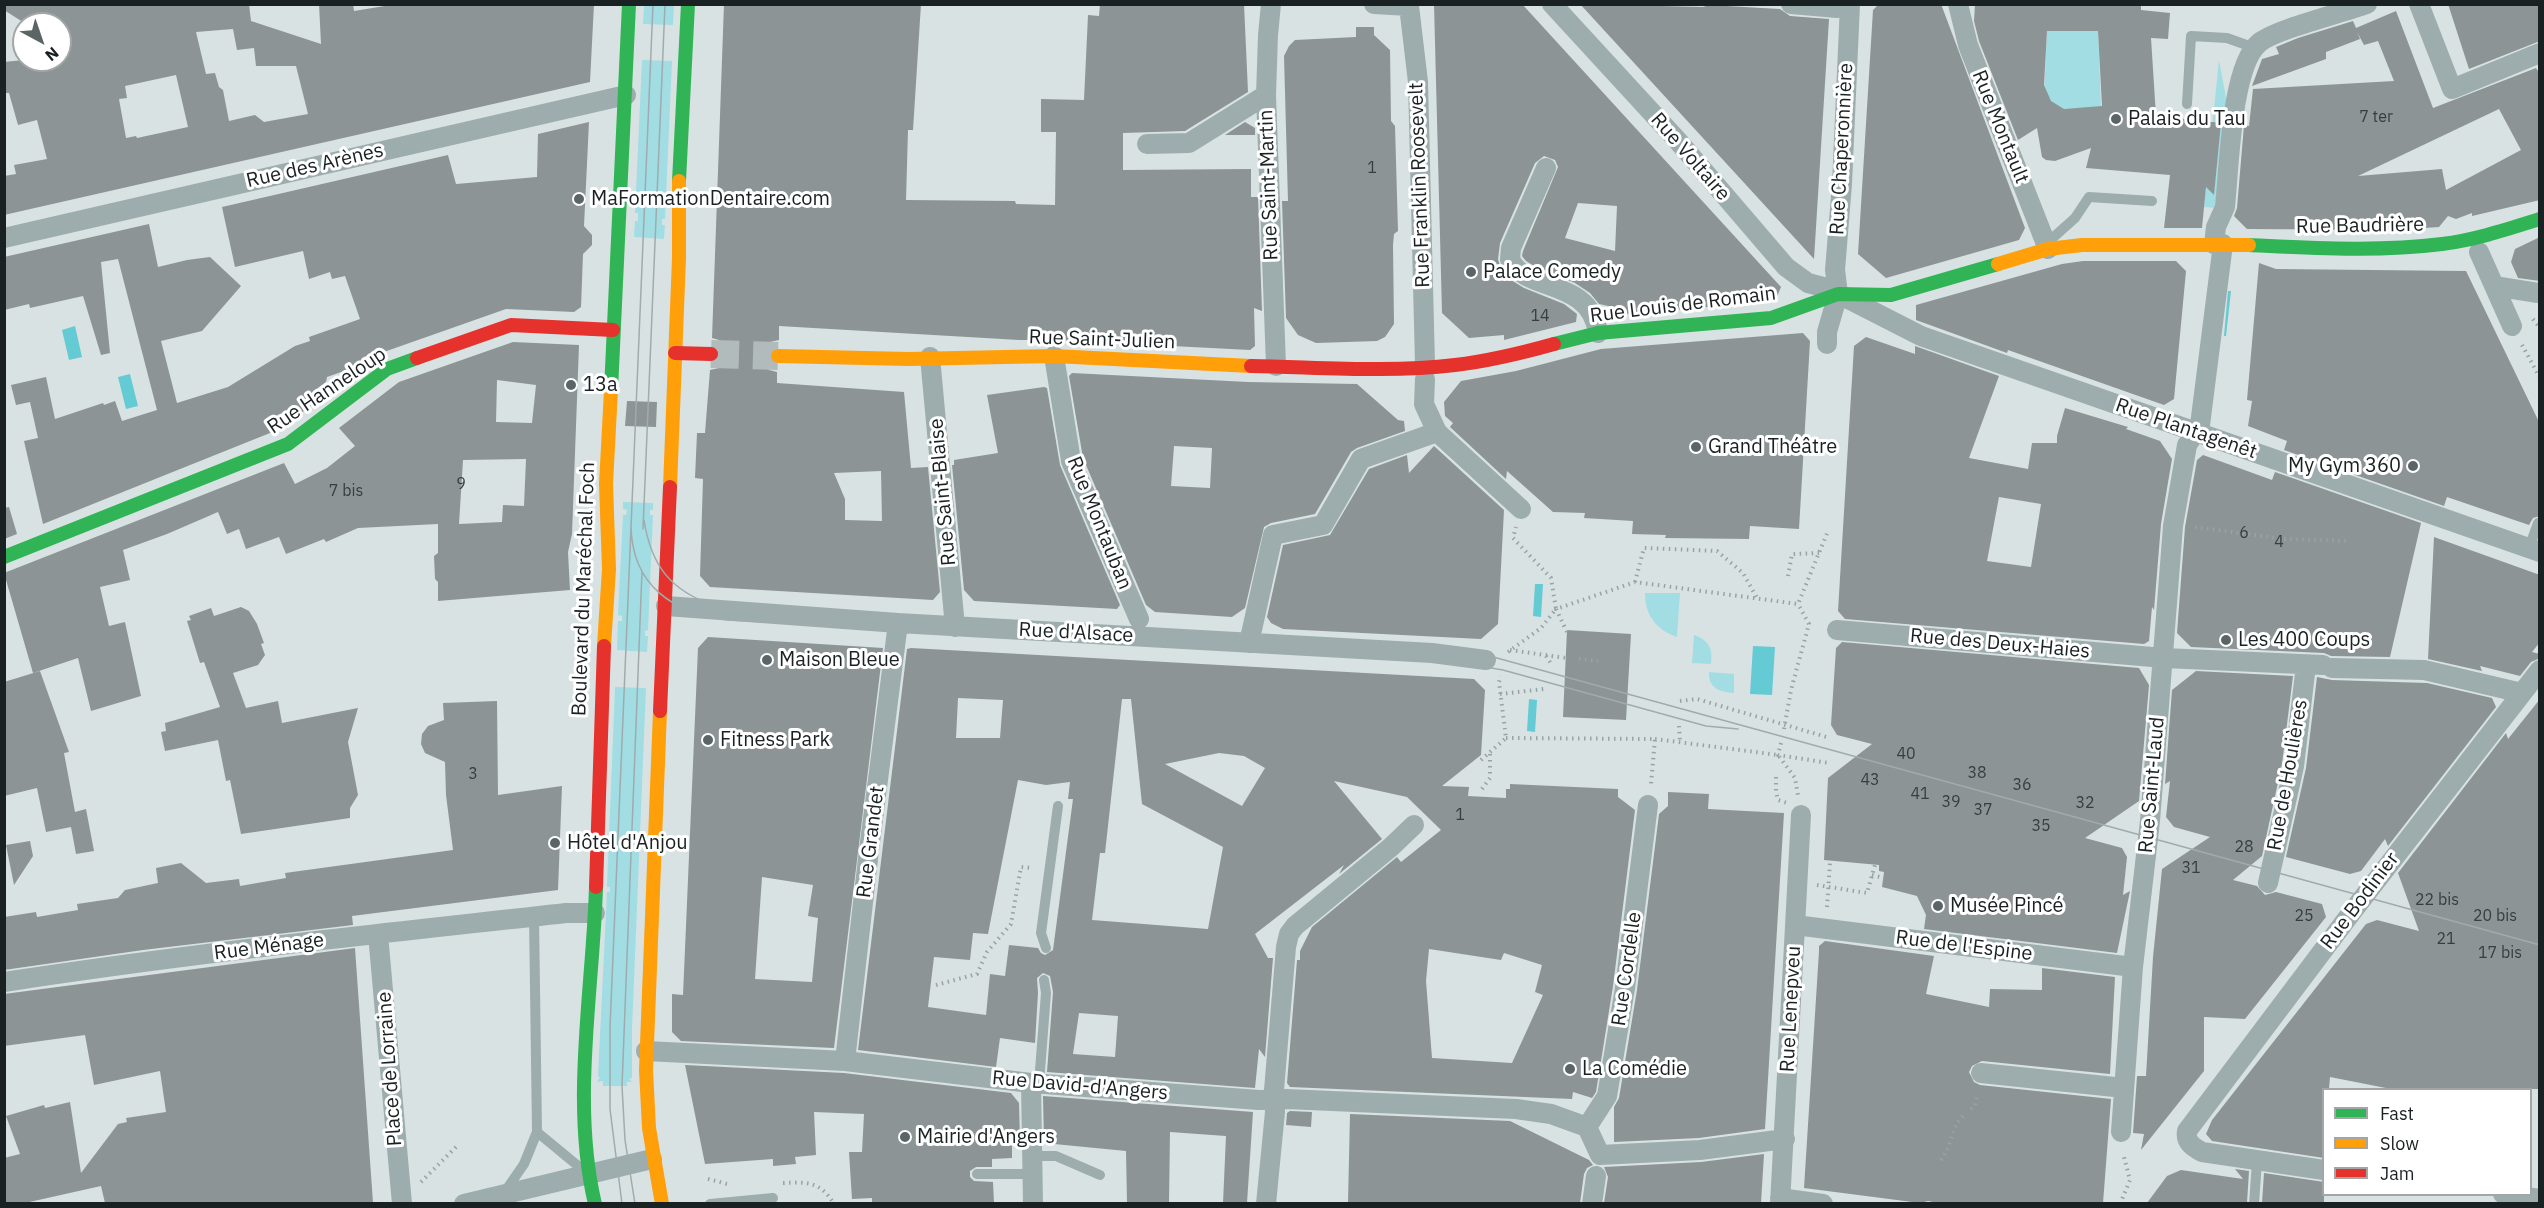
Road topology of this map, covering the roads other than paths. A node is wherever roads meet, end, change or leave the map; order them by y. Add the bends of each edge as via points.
1 (629, 4) edge
2 (688, 4) edge
3 (1374, 4) edge
4 (1552, 4) edge
5 (1791, 4) edge
6 (1958, 4) edge
7 (2367, 4) edge
8 (2419, 4) edge
9 (1277, 5) edge
10 (1410, 5) edge
11 (1843, 6) edge
12 (2255, 48) junction
13 (2540, 53) edge
14 (626, 95) junction
15 (1266, 96) junction
16 (2187, 104) dead end
17 (1147, 144) dead end
18 (1546, 168) dead end
19 (2152, 201) dead end
20 (2540, 219) edge
21 (4, 238) edge
22 (2218, 244) junction
23 (2048, 246) junction
24 (2479, 252) dead end
25 (2494, 286) junction
26 (2538, 293) dead end
27 (1838, 294) junction
28 (2512, 326) road end
29 (613, 330) junction
30 (1598, 333) junction
31 (1827, 344) dead end
32 (675, 353) junction
33 (711, 354) tunnel mouth
34 (778, 356) tunnel mouth
35 (1054, 356) junction
36 (930, 357) junction
37 (1276, 366) junction
38 (1425, 372) junction
39 (1437, 432) junction
40 (1521, 509) road end
41 (2538, 523) edge
42 (2534, 550) edge
43 (4, 557) edge
44 (666, 606) junction
45 (1139, 619) dead end
46 (898, 623) junction
47 (955, 627) junction
48 (1837, 630) dead end
49 (1249, 643) junction
50 (2164, 658) junction
51 (1486, 660) dead end
52 (2320, 666) junction
53 (2540, 670) edge
54 (2522, 693) junction
55 (1058, 806) dead end
56 (1648, 806) dead end
57 (1800, 811) road end
58 (1413, 825) dead end
59 (2268, 883) dead end
60 (595, 913) junction
61 (534, 917) junction
62 (1795, 925) junction
63 (378, 934) junction
64 (1046, 948) dead end
65 (2133, 967) junction
66 (1044, 980) dead end
67 (4, 982) edge
68 (645, 1051) junction
69 (845, 1061) junction
70 (1981, 1074) dead end
71 (1035, 1083) junction
72 (2124, 1088) junction
73 (1274, 1100) junction
74 (1587, 1127) junction
75 (537, 1132) junction
76 (2121, 1132) road end
77 (1785, 1139) junction
78 (563, 1154) junction
79 (652, 1159) junction
80 (2257, 1162) junction
81 (1598, 1163) junction
82 (1032, 1165) junction
83 (2322, 1170) edge
84 (977, 1174) dead end
85 (588, 1175) junction
86 (1100, 1175) dead end
87 (547, 1183) junction
88 (504, 1193) junction
89 (2518, 1196) edge
90 (772, 1198) dead end
91 (401, 1199) edge
92 (2540, 1199) edge
93 (1780, 1201) edge
94 (464, 1203) edge
95 (595, 1203) edge
96 (662, 1203) edge
97 (710, 1203) edge
98 (1033, 1203) edge
99 (1266, 1203) edge
100 (1592, 1203) edge
101 (1823, 1203) edge
102 (2254, 1203) edge

1 - 14 street, Boulevard du Maréchal Foch
2 - 32 street
3 - 10 street
4 - 27 street, Rue Voltaire via 1678,141 1786,267 1808,283
5 - 11 street
6 - 23 street, Rue Montault via 1968,45
7 - 12 street via 2270,37
8 - 13 street via 2452,89
9 - 15 street, Rue Saint-Martin via 1268,35
10 - 38 street, Rue Franklin Roosevelt via 1418,82
11 - 27 street, Rue Chaperonnière via 1842,184 1835,270
12 - 16 lane via 2227,38 2190,36
12 - 22 street, Rue Saint-Laud via 2241,75 2225,207 2216,227
14 - 21 street, Rue des Arènes
14 - 29 street, Boulevard du Maréchal Foch
15 - 17 street via 1189,143
15 - 37 street, Rue Saint-Martin
18 - 30 street via 1511,248 1511,263 1520,272 1581,300 1592,312
19 - 23 lane via 2089,197
20 - 22 street, Rue Baudrière via 2444,244 2363,250
22 - 23 street, Rue Baudrière
22 - 50 street, Rue Saint-Laud via 2196,432 2187,445 2173,526
23 - 27 street, Rue Baudrière via 1891,295
24 - 25 street
25 - 26 street
25 - 28 street
27 - 30 street, Rue Louis de Romain via 1771,318
27 - 31 street
27 - 42 street, Rue Plantagenêt via 1921,336
29 - 43 street, Rue Hanneloup via 511,325 387,369 288,444
29 - 60 street, Boulevard du Maréchal Foch via 606,484 609,570
30 - 38 street, Rue Louis de Romain
32 - 33 street
32 - 44 street
34 - 36 street, Rue Saint-Julien
35 - 36 street, Rue Saint-Julien
35 - 37 street, Rue Saint-Julien
35 - 45 street, Rue Montauban via 1071,461
36 - 47 street, Rue Saint-Blaise
37 - 38 street, Rue Saint-Julien
38 - 39 street, Rue Franklin Roosevelt via 1424,405
39 - 40 street
39 - 49 street via 1361,459 1323,525 1273,535
41 - 42 lane
44 - 46 street, Rue d'Alsace
44 - 68 street
46 - 47 street, Rue d'Alsace
46 - 69 street, Rue Grandet
47 - 49 street, Rue d'Alsace
48 - 50 street, Rue des Deux-Haies
49 - 51 street, Rue d'Alsace via 1432,653
50 - 52 street, Rue des Deux-Haies
50 - 65 street, Rue Saint-Laud
52 - 54 street, Rue des Deux-Haies via 2424,670
52 - 59 street, Rue de Houlières
53 - 54 street, Rue Bodinier
54 - 80 street, Rue Bodinier via 2187,1131 2192,1147 2202,1152
55 - 64 lane via 1041,933
56 - 74 street, Rue Cordelle via 1607,1096
57 - 62 street, Rue Lenepveu
58 - 73 street via 1289,934
60 - 61 street, Rue Ménage
60 - 85 street, Boulevard du Maréchal Foch via 584,1094
61 - 63 street, Rue Ménage
61 - 75 lane
62 - 65 street, Rue de l'Espine
62 - 77 street, Rue Lenepveu
63 - 67 street, Rue Ménage
63 - 91 street, Place de Lorraine
65 - 72 street, Rue Saint-Laud
66 - 71 lane via 1046,993
68 - 69 street, Rue David-d'Angers
68 - 79 street
69 - 71 street, Rue David-d'Angers
70 - 72 street
71 - 73 street, Rue David-d'Angers
71 - 82 street
72 - 76 street, Rue Saint-Laud
73 - 74 street, Rue David-d'Angers via 1516,1109 1551,1114
73 - 99 street
74 - 81 street
75 - 78 lane
75 - 88 lane via 524,1164
77 - 81 street
77 - 93 street, Rue Lenepveu
78 - 85 lane
78 - 87 lane via 561,1169
79 - 85 street
79 - 96 street
80 - 83 street
80 - 102 lane
81 - 100 street
82 - 84 lane
82 - 86 lane via 1056,1156
82 - 98 street
85 - 87 street
85 - 95 street, Boulevard du Maréchal Foch
87 - 88 street
88 - 94 street
89 - 92 street
90 - 97 lane
93 - 101 street

